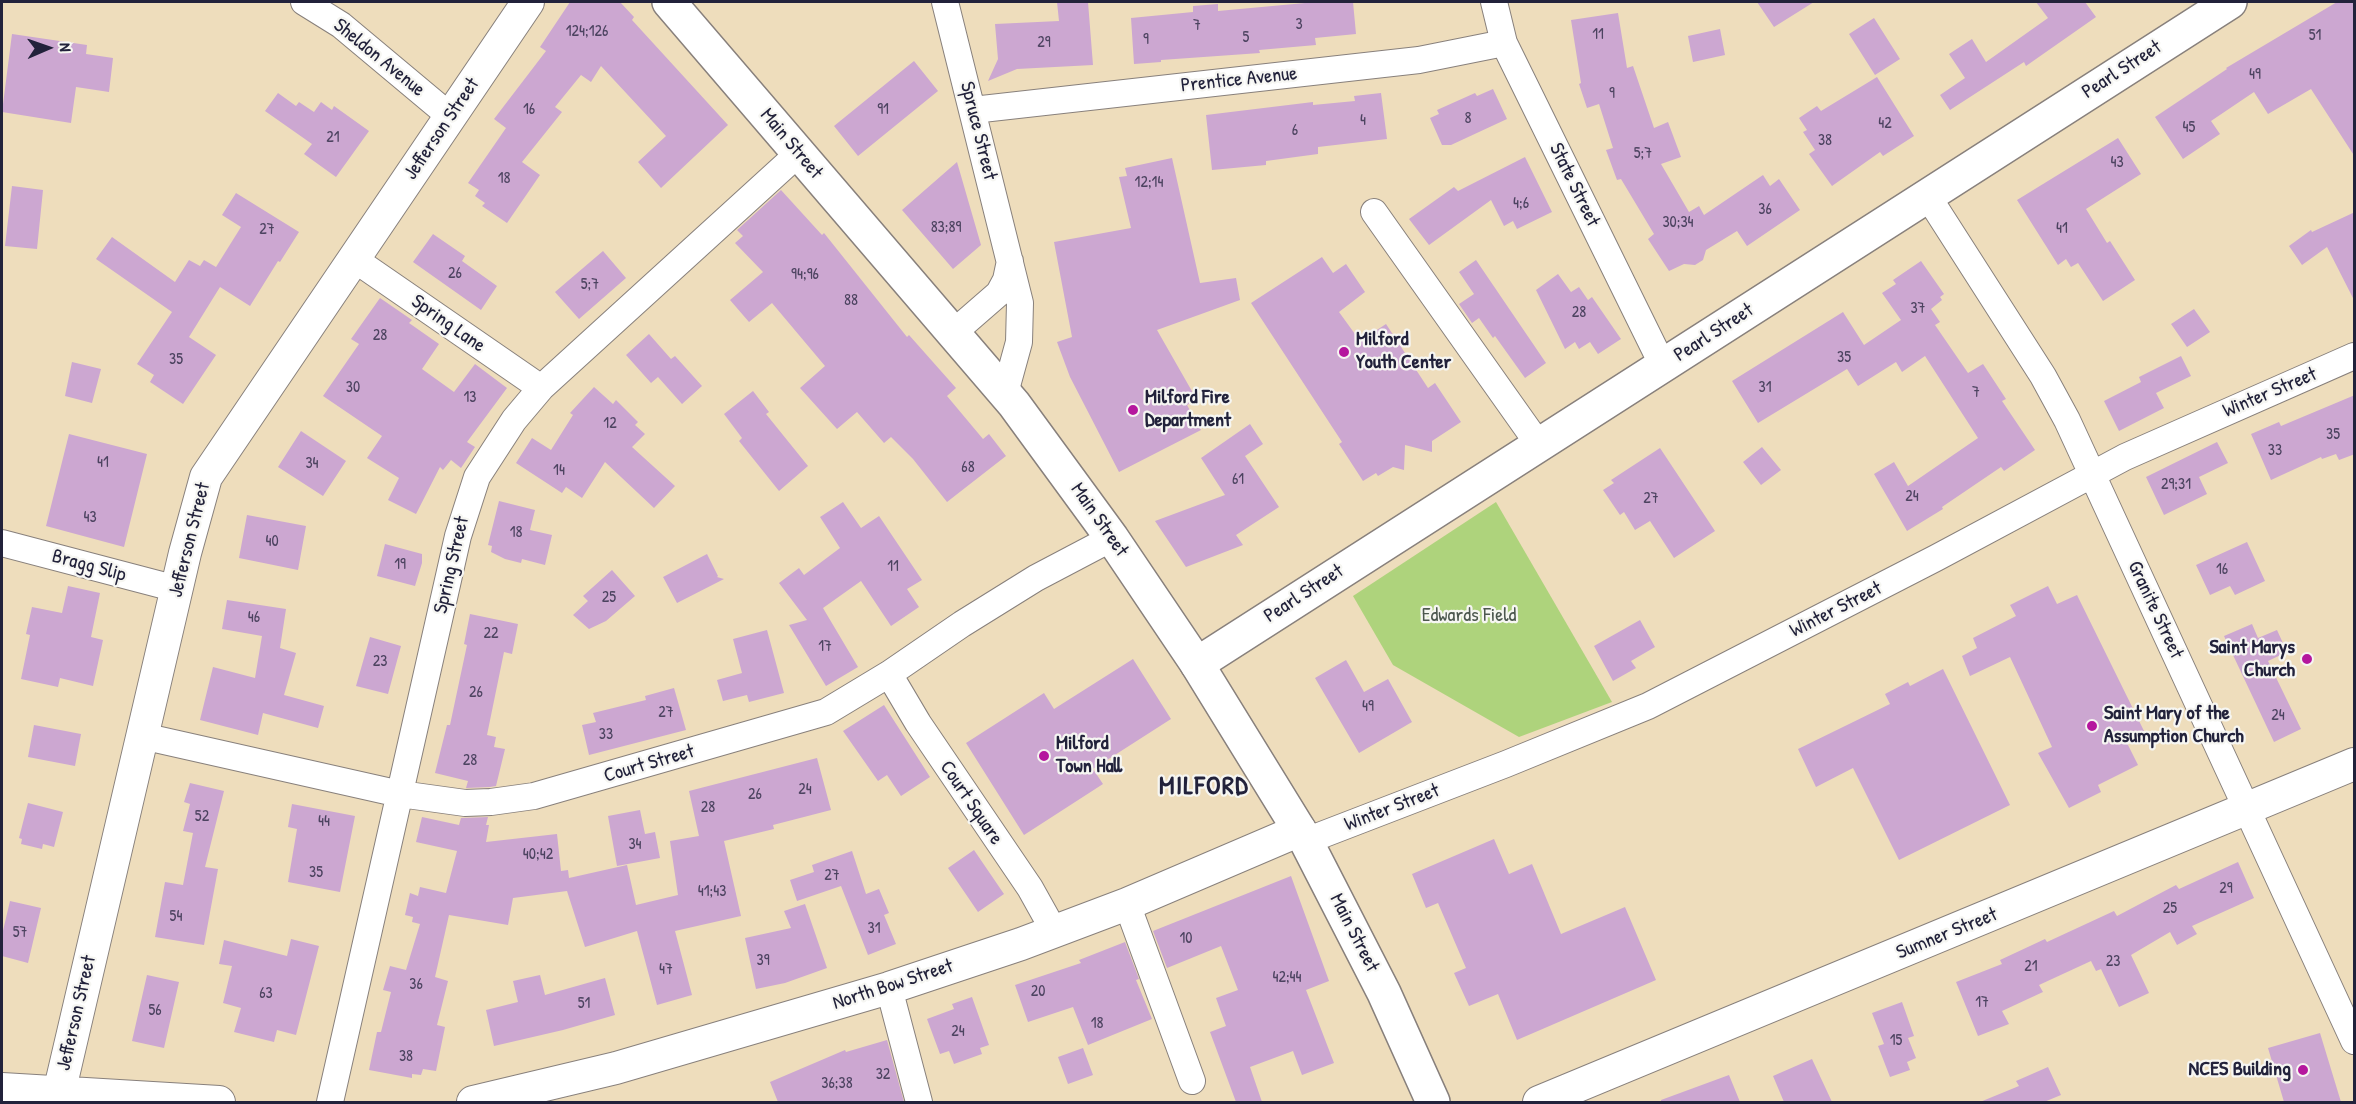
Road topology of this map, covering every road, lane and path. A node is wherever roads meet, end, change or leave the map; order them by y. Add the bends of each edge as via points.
1 (304, 2) edge
2 (528, 2) edge
3 (669, 2) edge
4 (945, 2) edge
5 (1494, 2) edge
6 (2230, 2) edge
7 (1504, 43) junction
8 (973, 110) junction
9 (451, 117) junction
10 (799, 153) junction
11 (1927, 195) junction
12 (1374, 212) dead end
13 (354, 259) junction
14 (1010, 260) junction
15 (953, 333) junction
16 (2355, 356) edge
17 (1663, 366) junction
18 (541, 388) junction
19 (1005, 393) junction
20 (1539, 445) junction
21 (2092, 475) junction
22 (1112, 538) junction
23 (2, 543) edge
24 (177, 589) junction
25 (1197, 664) junction
26 (889, 674) junction
27 (142, 736) junction
28 (2355, 764) edge
29 (400, 794) junction
30 (2247, 809) junction
31 (1303, 835) junction
32 (1127, 904) junction
33 (1053, 931) junction
34 (889, 988) junction
35 (2355, 1041) edge
36 (1192, 1081) dead end
37 (2, 1089) edge
38 (59, 1093) junction
39 (219, 1102) edge
40 (330, 1102) edge
41 (473, 1102) edge
42 (919, 1102) edge
43 (1433, 1102) edge
44 (1539, 1102) edge

1 - 9 street, Sheldon Avenue via 341,25
2 - 9 street, Jefferson Street
3 - 10 main road, Main Street
4 - 8 street, Spruce Street
5 - 7 street, State Street
6 - 11 main road, Pearl Street
7 - 8 street, Prentice Avenue via 1419,60
7 - 17 street, State Street
8 - 14 street, Spruce Street
9 - 13 street, Jefferson Street
10 - 15 main road, Main Street
10 - 18 street, Spring Street
11 - 17 main road, Pearl Street
11 - 21 street, Granite Street via 2043,376
12 - 20 street
13 - 18 street, Spring Lane
13 - 24 street, Jefferson Street via 210,468 199,495
14 - 15 street via 999,292
14 - 19 street, Spruce Street via 1021,322
15 - 19 main road, Main Street
16 - 21 street, Winter Street via 2142,448
17 - 20 main road, Pearl Street
18 - 29 street, Spring Street via 500,439 469,496
19 - 22 main road, Main Street
20 - 25 main road, Pearl Street
21 - 30 street, Granite Street
21 - 31 street, Winter Street via 1632,714
22 - 25 main road, Main Street
22 - 26 street, Court Street via 1036,578
23 - 24 street, Bragg Slip
24 - 27 street, Jefferson Street
25 - 31 main road, Main Street
26 - 29 street, Court Street via 826,712 534,796 465,803
26 - 33 street, Court Square via 924,733 1030,888
27 - 29 street, Court Street
27 - 38 street, Jefferson Street
28 - 30 street, Sumner Street
29 - 40 street, Spring Street
30 - 35 street, Granite Street
30 - 44 street, Sumner Street
31 - 32 street, North Bow Street
31 - 43 main road, Main Street via 1384,993
32 - 33 street, North Bow Street
32 - 36 street
33 - 34 street, North Bow Street
34 - 41 street, North Bow Street via 615,1068
34 - 42 street
37 - 38 street
38 - 39 street

